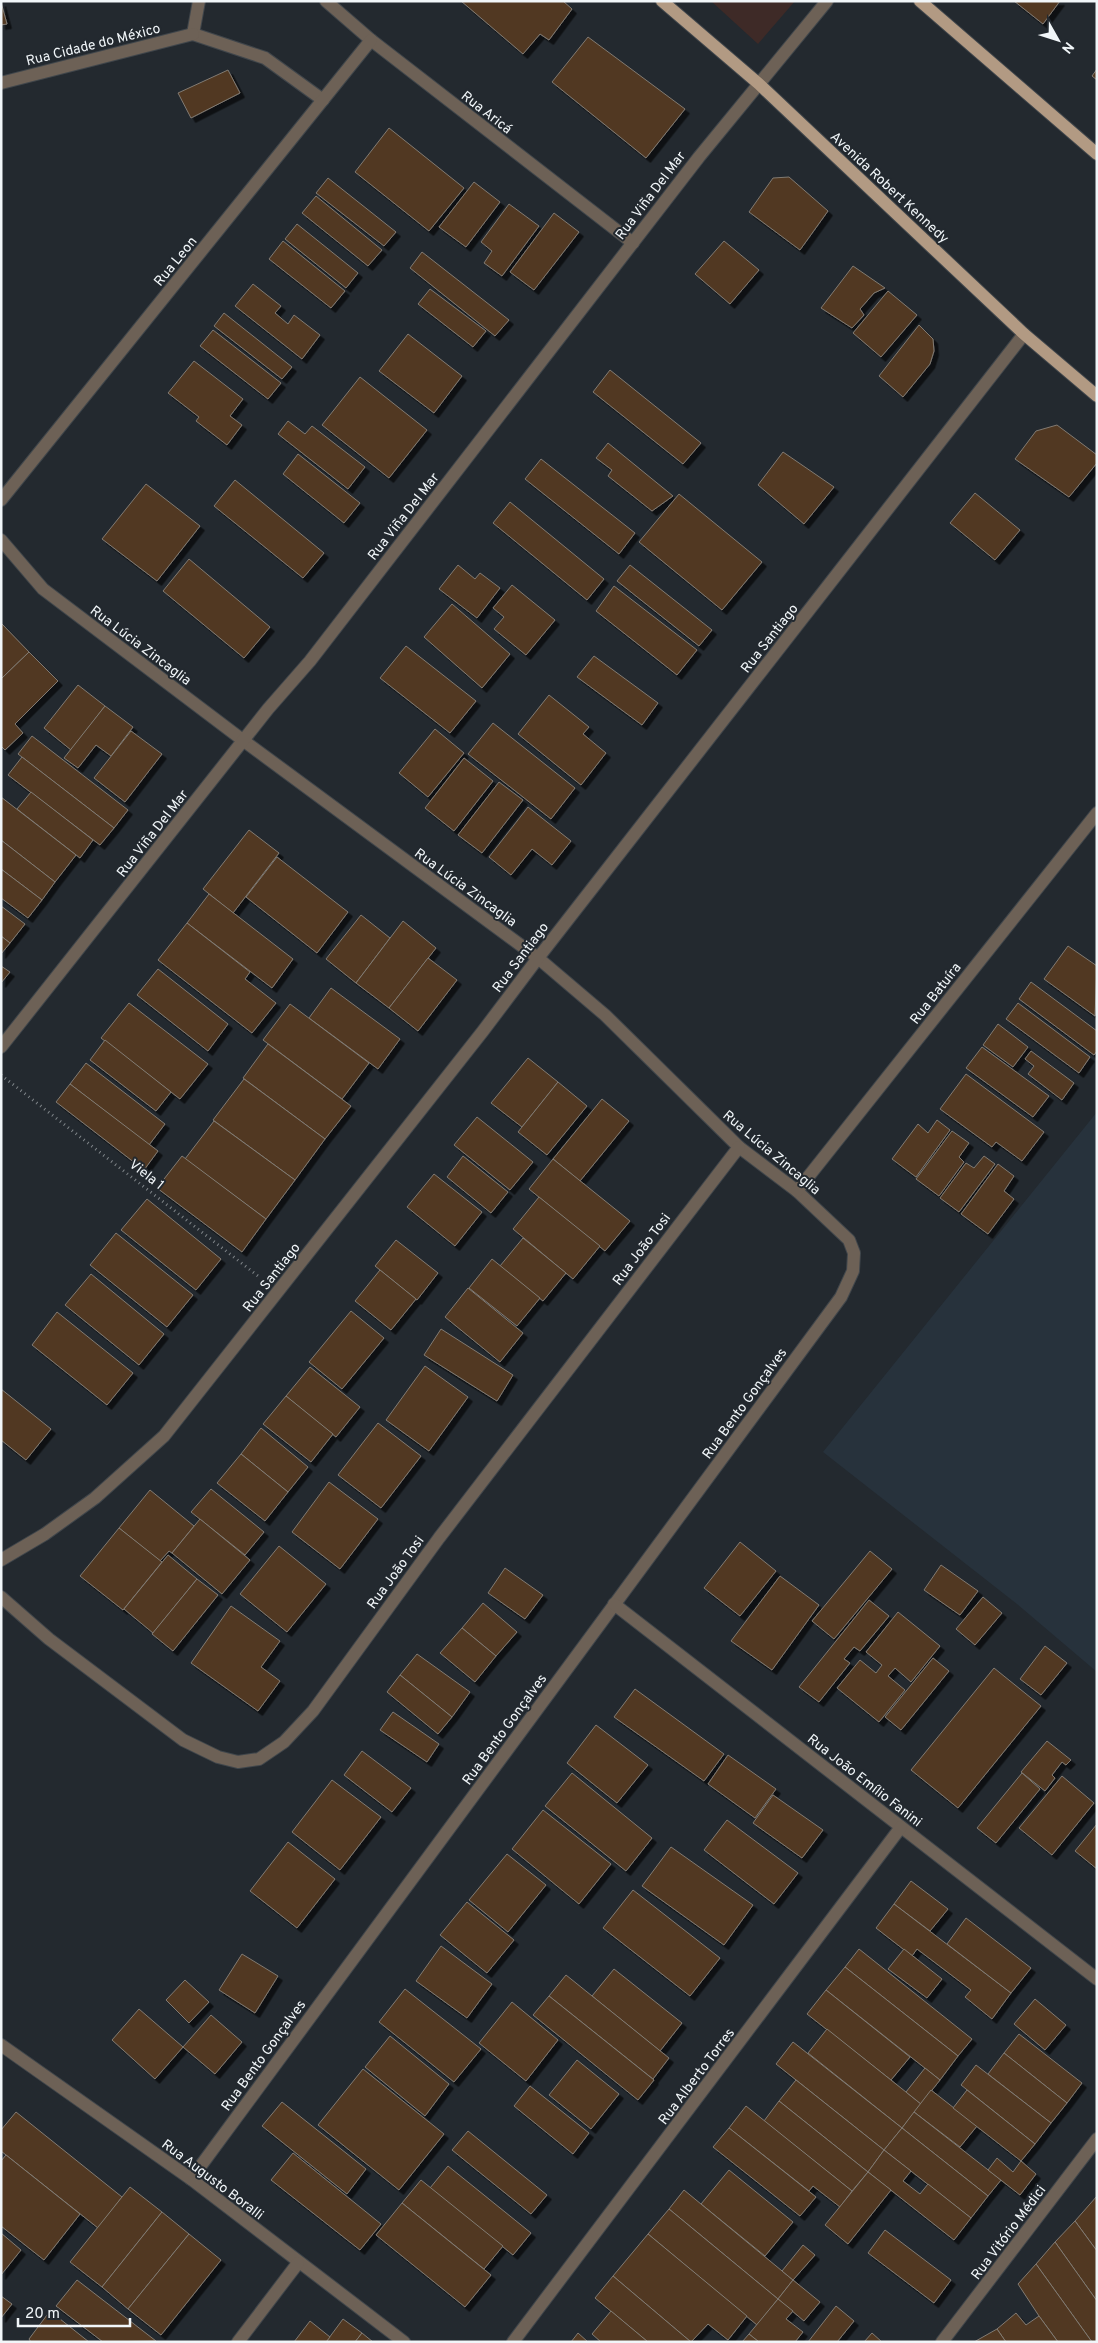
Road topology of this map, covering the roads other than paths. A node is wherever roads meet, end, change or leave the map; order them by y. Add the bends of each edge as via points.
1 (199, 1) edge
2 (326, 1) edge
3 (662, 1) edge
4 (827, 1) edge
5 (920, 1) edge
6 (193, 34) junction
7 (371, 40) junction
8 (1, 83) edge
9 (759, 84) junction
10 (323, 100) junction
11 (1097, 154) edge
12 (633, 243) junction
13 (1024, 334) junction
14 (1097, 396) edge
15 (1, 500) edge
16 (1, 540) edge
17 (244, 742) junction
18 (1097, 813) edge
19 (538, 958) junction
20 (1, 1047) edge
21 (738, 1147) junction
22 (797, 1191) junction
23 (841, 1297) joint
24 (1, 1560) edge
25 (1, 1596) edge
26 (614, 1604) junction
27 (901, 1827) junction
28 (1097, 1979) edge
29 (2, 2048) edge
30 (1097, 2139) edge
31 (191, 2179) junction
32 (298, 2263) junction
33 (238, 2342) edge
34 (404, 2342) edge
35 (513, 2342) edge
36 (942, 2342) edge

1 - 6 street
2 - 7 street, Rua Aricá
3 - 9 main road, Avenida Robert Kennedy
4 - 9 street, Rua Viña Del Mar
5 - 11 main road
6 - 8 street, Rua Cidade do México
6 - 10 street via 265,58
7 - 10 street, Rua Leon
7 - 12 street, Rua Aricá
9 - 12 street, Rua Viña Del Mar
9 - 13 main road, Avenida Robert Kennedy
10 - 15 street, Rua Leon
12 - 17 street, Rua Viña Del Mar
13 - 14 main road, Avenida Robert Kennedy
13 - 19 street, Rua Santiago
16 - 17 street, Rua Lúcia Zincaglia via 43,589
17 - 19 street, Rua Lúcia Zincaglia
17 - 20 street, Rua Viña Del Mar
18 - 22 street, Rua Batuíra
19 - 21 street, Rua Lúcia Zincaglia via 605,1015
19 - 24 street, Rua Santiago via 164,1436 95,1498
21 - 22 street, Rua Lúcia Zincaglia
21 - 25 street, Rua João Tosi via 439,1538 313,1711 284,1742 259,1759 238,1762 218,1757 183,1740 49,1639
22 - 23 street, Rua Lúcia Zincaglia via 849,1240 854,1253 853,1270
23 - 26 street, Rua Bento Gonçalves
26 - 27 street, Rua João Emílio Fanini
26 - 31 street, Rua Bento Gonçalves
27 - 28 street, Rua João Emílio Fanini
27 - 35 street, Rua Alberto Torres
29 - 31 street, Rua Augusto Boralli
30 - 36 street, Rua Vitório Médici
31 - 32 street, Rua Augusto Boralli
32 - 33 street
32 - 34 street, Rua Augusto Boralli

